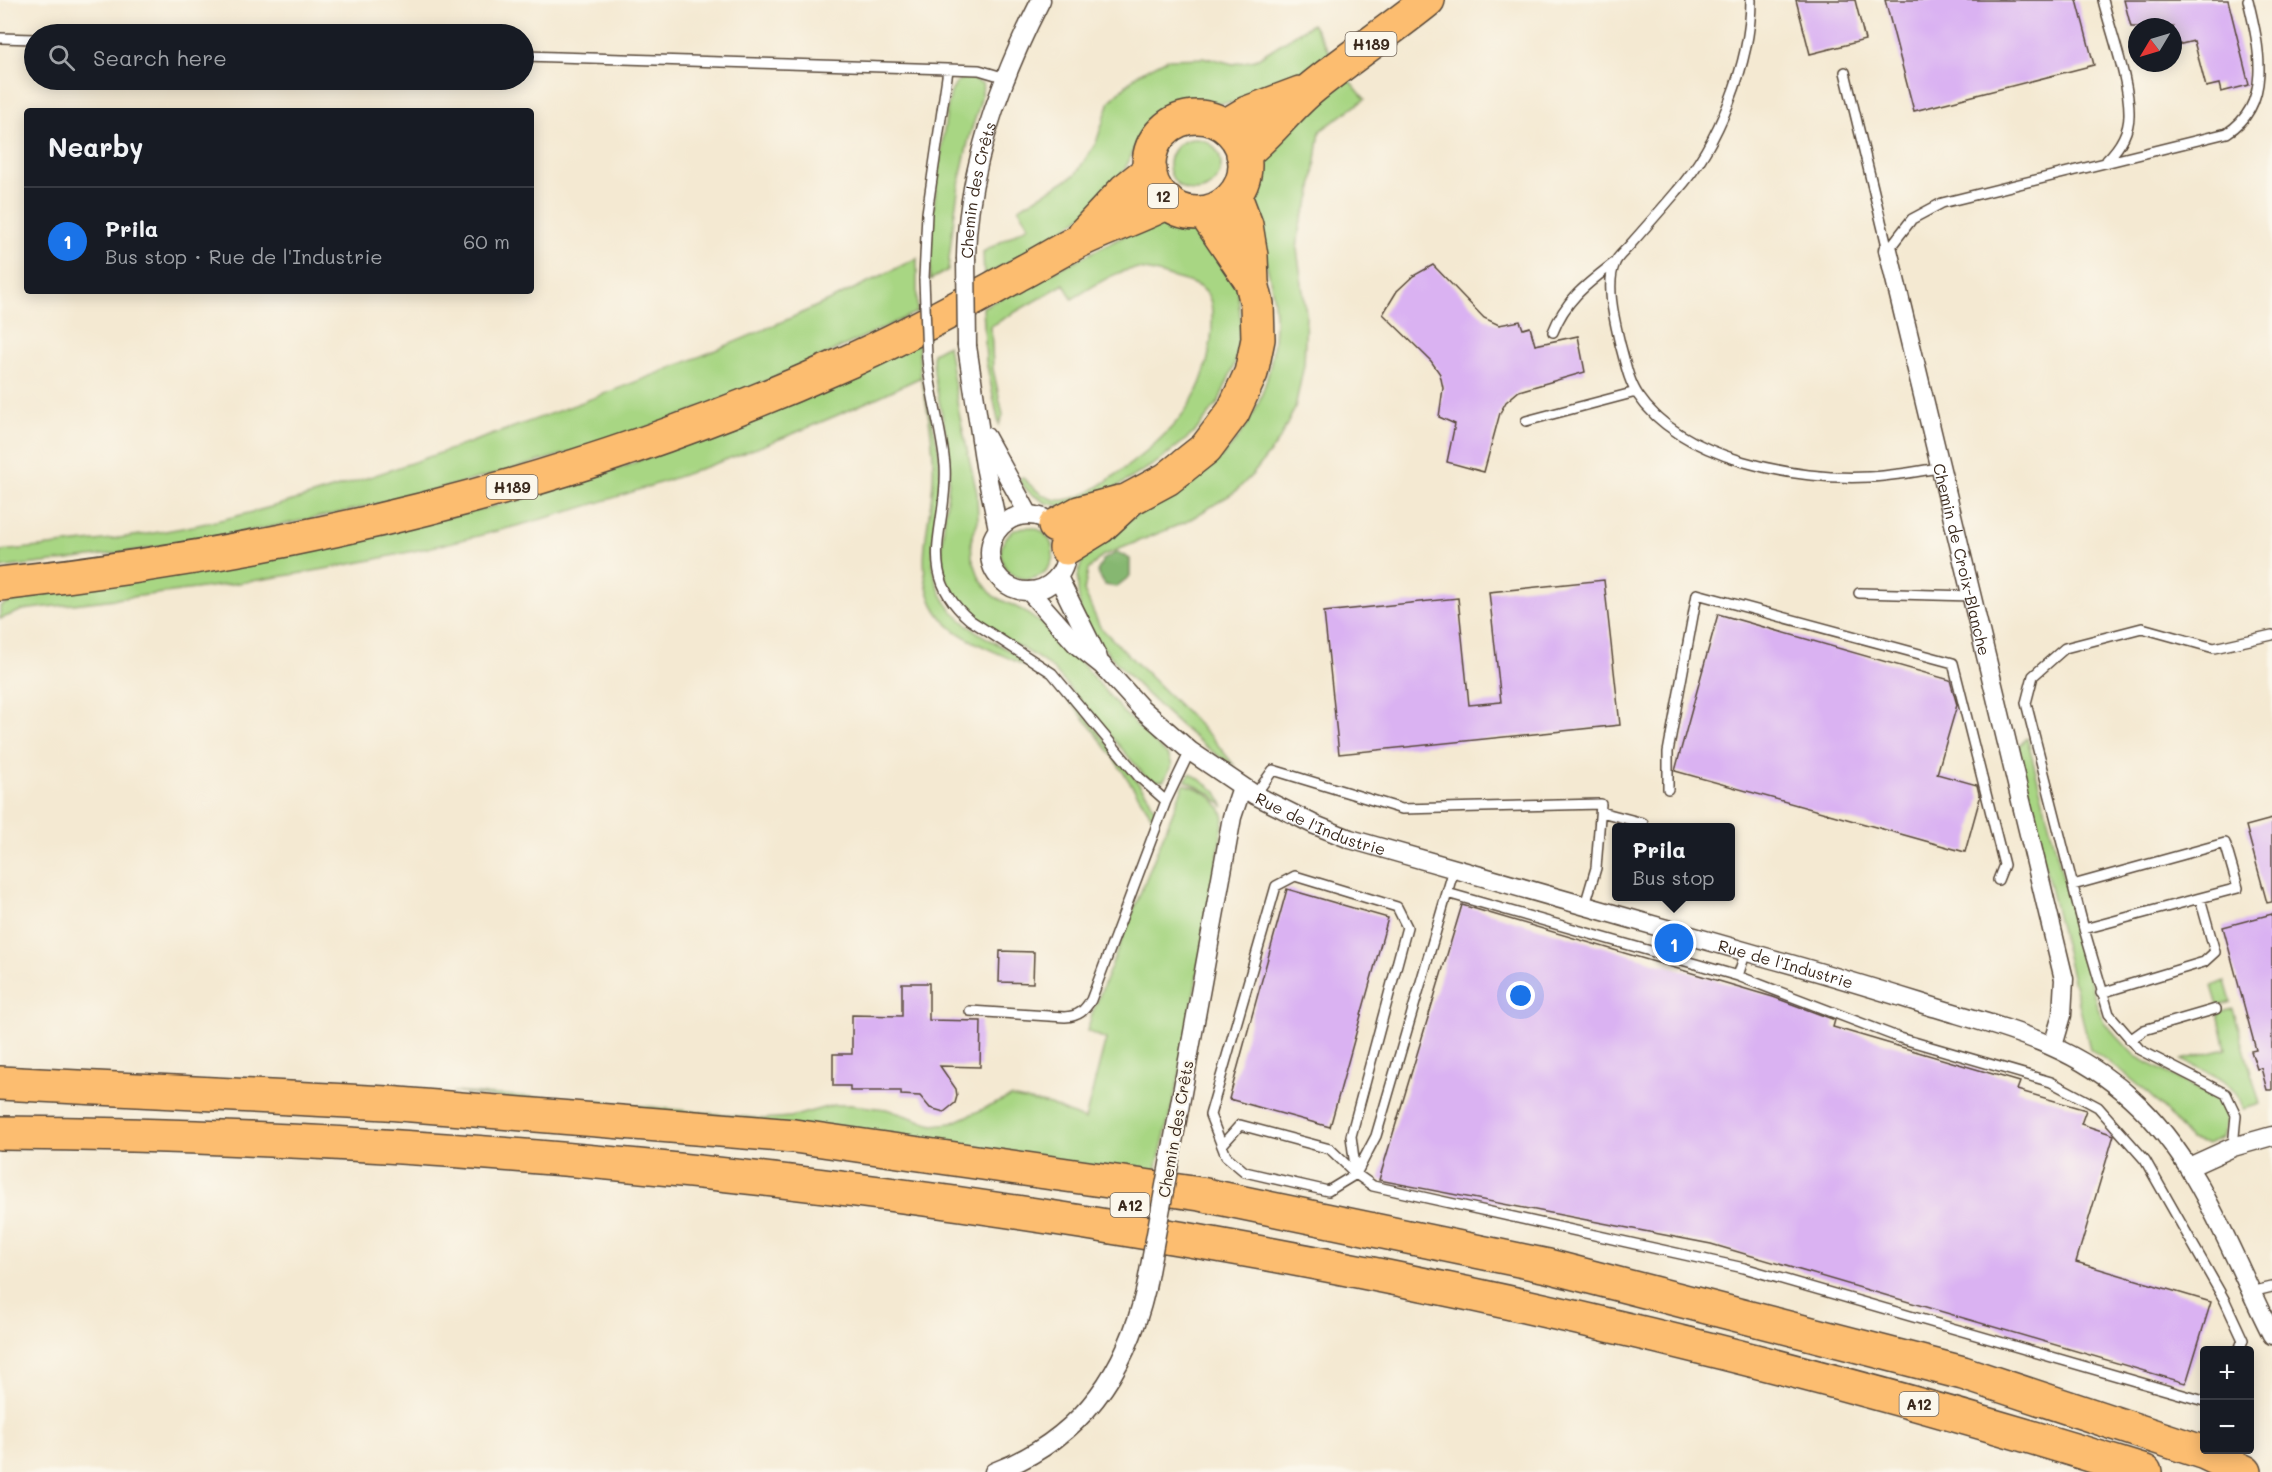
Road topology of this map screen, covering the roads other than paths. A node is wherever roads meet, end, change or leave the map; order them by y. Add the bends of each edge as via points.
1 (1041, 0) edge
2 (1428, 0) edge
3 (1751, 0) edge
4 (2103, 0) edge
5 (2248, 0) edge
6 (0, 38) edge
7 (24, 39) edge
8 (534, 56) edge
9 (948, 70) junction
10 (1845, 72) dead end
11 (1006, 78) junction
12 (1313, 87) junction
13 (1225, 126) junction
14 (1243, 154) junction
15 (2107, 160) junction
16 (1150, 170) junction
17 (1235, 196) junction
18 (1168, 202) junction
19 (1205, 213) junction
20 (1077, 242) junction
21 (1888, 250) junction
22 (1614, 263) junction
23 (1252, 283) junction
24 (1553, 332) dead end
25 (1636, 392) junction
26 (1526, 422) dead end
27 (980, 424) junction
28 (1941, 468) junction
29 (998, 529) junction
30 (1052, 541) junction
31 (0, 584) edge
32 (1029, 591) junction
33 (1858, 592) dead end
34 (1972, 596) junction
35 (2272, 635) edge
36 (1102, 665) junction
37 (1190, 751) junction
38 (1668, 789) dead end
39 (1248, 791) junction
40 (1166, 801) junction
41 (1601, 812) junction
42 (1643, 823) dead end
43 (1454, 868) junction
44 (1998, 879) dead end
45 (2073, 885) junction
46 (1447, 893) junction
47 (2200, 898) junction
48 (1585, 905) junction
49 (2084, 929) junction
50 (1746, 951) junction
51 (1738, 976) junction
52 (2101, 993) junction
53 (2216, 1009) dead end
54 (970, 1011) dead end
55 (2130, 1040) junction
56 (2053, 1046) junction
57 (0, 1083) edge
58 (0, 1106) edge
59 (0, 1132) edge
60 (2272, 1137) edge
61 (1222, 1145) junction
62 (2233, 1148) junction
63 (2189, 1167) junction
64 (1356, 1174) junction
65 (2272, 1287) edge
66 (2251, 1292) junction
67 (2272, 1335) edge
68 (2241, 1346) edge
69 (2202, 1400) edge
70 (994, 1472) edge
71 (2145, 1472) edge
72 (2233, 1472) edge
73 (2245, 1472) edge

1 - 11 street, Chemin des Crêts
2 - 12 highway, H189
3 - 22 lane via 1746,44 1732,93 1702,156 1682,186
4 - 15 lane via 2129,116 2122,142
5 - 15 lane via 2265,67 2264,87 2251,117 2227,133
6 - 7 lane
8 - 9 lane
9 - 11 lane via 979,70
9 - 40 lane, bridge via 927,213 924,279 927,358 945,474 935,559 944,588 960,611 1052,673 1139,777
10 - 21 lane, Chemin de Croix-Blanche
11 - 27 street, Chemin des Crêts, bridge via 980,159 970,206 966,258 967,346
12 - 13 highway via 1246,113
12 - 14 highway via 1283,114 1265,138
13 - 14 highway
13 - 16 highway, 12 via 1201,116 1184,118 1168,126 1156,138 1149,155
14 - 17 highway via 1243,176
15 - 21 lane via 1934,206 1912,219
16 - 18 highway, 12
16 - 20 highway, 12 via 1125,190
17 - 19 highway
17 - 23 highway via 1245,225
18 - 19 highway, 12 via 1180,210
18 - 20 highway, 12
19 - 23 highway
20 - 31 highway, H189 via 993,289 836,367 620,453 513,487 294,540 186,560
21 - 28 street, Chemin de Croix-Blanche
22 - 24 lane via 1567,303
22 - 25 lane via 1614,319
23 - 30 highway via 1258,339 1251,373 1233,412 1206,448 1167,480 1130,500 1078,513
25 - 26 lane
25 - 28 lane via 1648,409 1681,434 1706,447 1775,469 1821,476 1869,477
27 - 29 street, Chemin des Crêts via 986,477
27 - 30 street, Chemin des Crêts
28 - 34 street, Chemin de Croix-Blanche
29 - 30 street via 1012,518
29 - 32 street, Chemin des Crêts via 990,550 994,570 1011,587
30 - 32 street via 1045,587
30 - 36 street, Chemin des Crêts via 1072,610
32 - 36 street, Chemin des Crêts via 1070,638
33 - 34 lane
34 - 56 street, Chemin de Croix-Blanche via 2064,979 2062,1016
35 - 45 lane via 2214,648 2142,628 2065,648 2033,675 2026,703
36 - 37 street, Chemin des Crêts via 1141,708
37 - 39 street, Chemin des Crêts
37 - 40 lane
38 - 44 lane via 1668,752 1697,594 1953,663 2004,865
39 - 41 lane via 1273,770 1402,809 1601,804
39 - 43 street, Rue de l'Industrie via 1333,833
39 - 70 street, Chemin des Crêts, bridge via 1232,817 1146,1288 1133,1334 1102,1393 1058,1438
40 - 54 lane via 1084,1011 1065,1017
41 - 42 lane
41 - 48 lane via 1596,868
43 - 46 lane
43 - 48 street, Rue de l'Industrie
45 - 47 lane via 2225,843 2238,888
45 - 49 lane
46 - 51 lane
46 - 64 lane via 1376,1136
47 - 49 lane
47 - 52 lane via 2215,952 2204,962
48 - 50 street, Rue de l'Industrie
49 - 52 lane
50 - 51 lane
50 - 56 street, Rue de l'Industrie
51 - 68 lane via 1900,1038 2051,1082 2098,1107 2145,1160 2225,1301 2243,1340
52 - 55 lane via 2109,1014
53 - 55 lane via 2144,1030
55 - 62 lane via 2140,1050 2226,1094 2236,1115
56 - 63 street, Rue de l'Industrie via 2100,1072 2132,1098 2161,1128
57 - 73 highway via 387,1103 794,1136 1200,1194 1548,1266 1964,1373 2205,1454
58 - 72 highway, A12 via 85,1106 393,1120 795,1156 1236,1220 1540,1283 1933,1382
59 - 71 highway, A12 via 365,1145 667,1168 900,1196 1187,1239 1480,1296 1701,1347 1901,1399
60 - 62 street
61 - 64 lane via 1226,1156 1245,1172 1328,1191
61 - 64 lane via 1240,1125 1330,1149
61 - 64 lane via 1210,1115 1276,886 1295,876 1397,907 1407,927 1351,1136
62 - 63 street
63 - 66 street, Rue de l'Industrie
64 - 69 lane via 1373,1186 1744,1268
65 - 66 lane
66 - 67 street, Rue de l'Industrie

